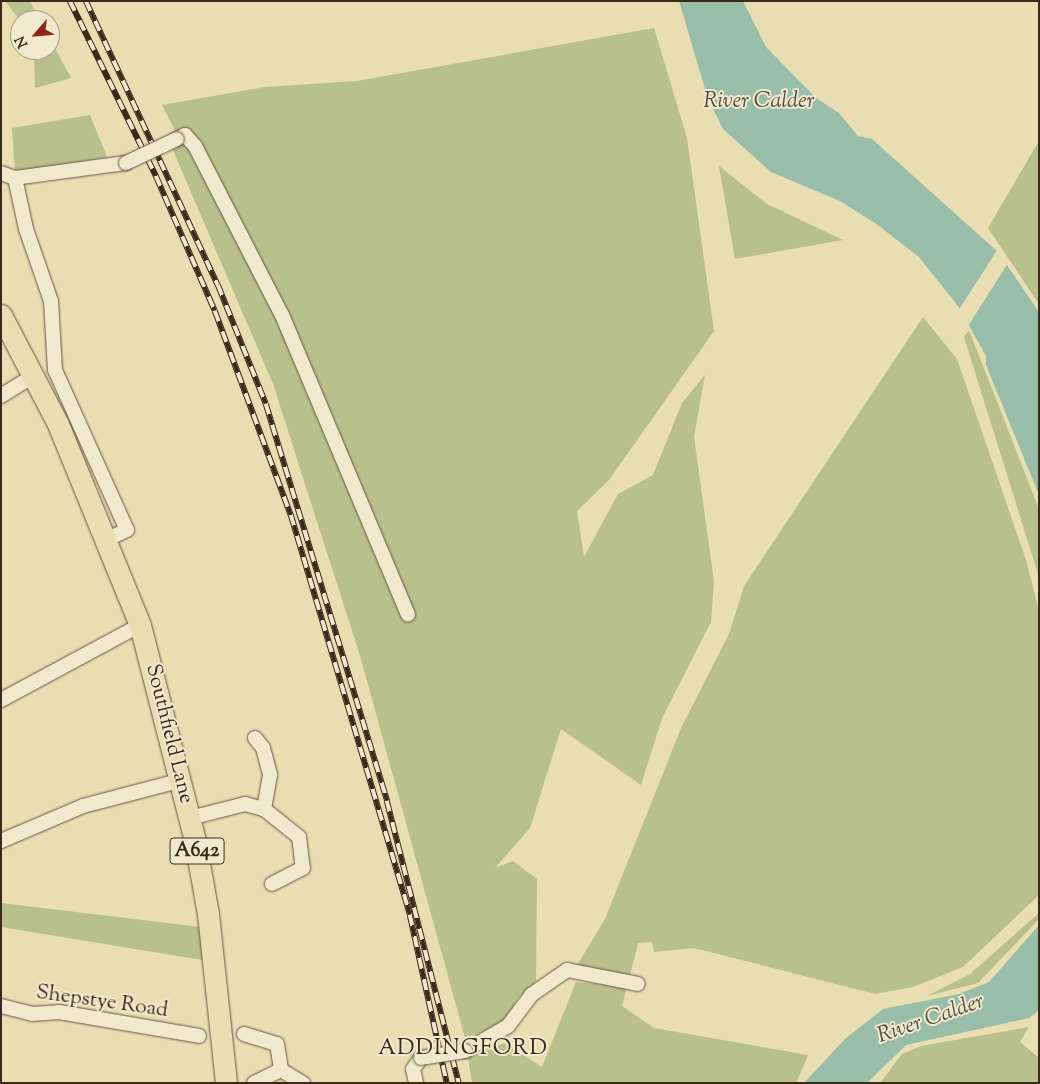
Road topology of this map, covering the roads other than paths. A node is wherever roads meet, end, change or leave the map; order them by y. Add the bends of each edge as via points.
1 (1, 173) edge
2 (15, 178) junction
3 (1, 315) edge
4 (35, 375) junction
5 (1, 396) edge
6 (108, 539) junction
7 (408, 615) dead end
8 (140, 625) junction
9 (1, 700) edge
10 (255, 738) dead end
11 (182, 780) junction
12 (264, 809) junction
13 (190, 818) junction
14 (1, 840) edge
15 (272, 884) dead end
16 (638, 984) dead end
17 (1, 1006) edge
18 (244, 1034) dead end
19 (199, 1036) dead end
20 (281, 1070) junction
21 (226, 1083) edge
22 (254, 1083) edge
23 (303, 1083) edge
24 (416, 1083) edge

1 - 2 street
2 - 6 street via 26,229 51,301 55,370 127,530
2 - 7 street, bridge via 126,163 185,135 195,146 282,314
3 - 4 highway, Southfield Lane / A642
4 - 5 street
4 - 6 highway, Southfield Lane / A642
6 - 8 highway, Southfield Lane / A642
8 - 9 street
8 - 11 highway, Southfield Lane / A642
10 - 12 street via 263,748 270,775
11 - 13 highway, Southfield Lane / A642
11 - 14 street via 83,806
12 - 13 street via 245,804
12 - 15 street via 299,837 303,868
13 - 21 highway, Southfield Lane / A642 via 208,914
16 - 24 street, bridge via 567,970 531,995 508,1026 466,1051 421,1058 413,1069
17 - 19 street, Shepstye Road via 32,1014 60,1012
18 - 20 street via 277,1044
20 - 22 street
20 - 23 street

